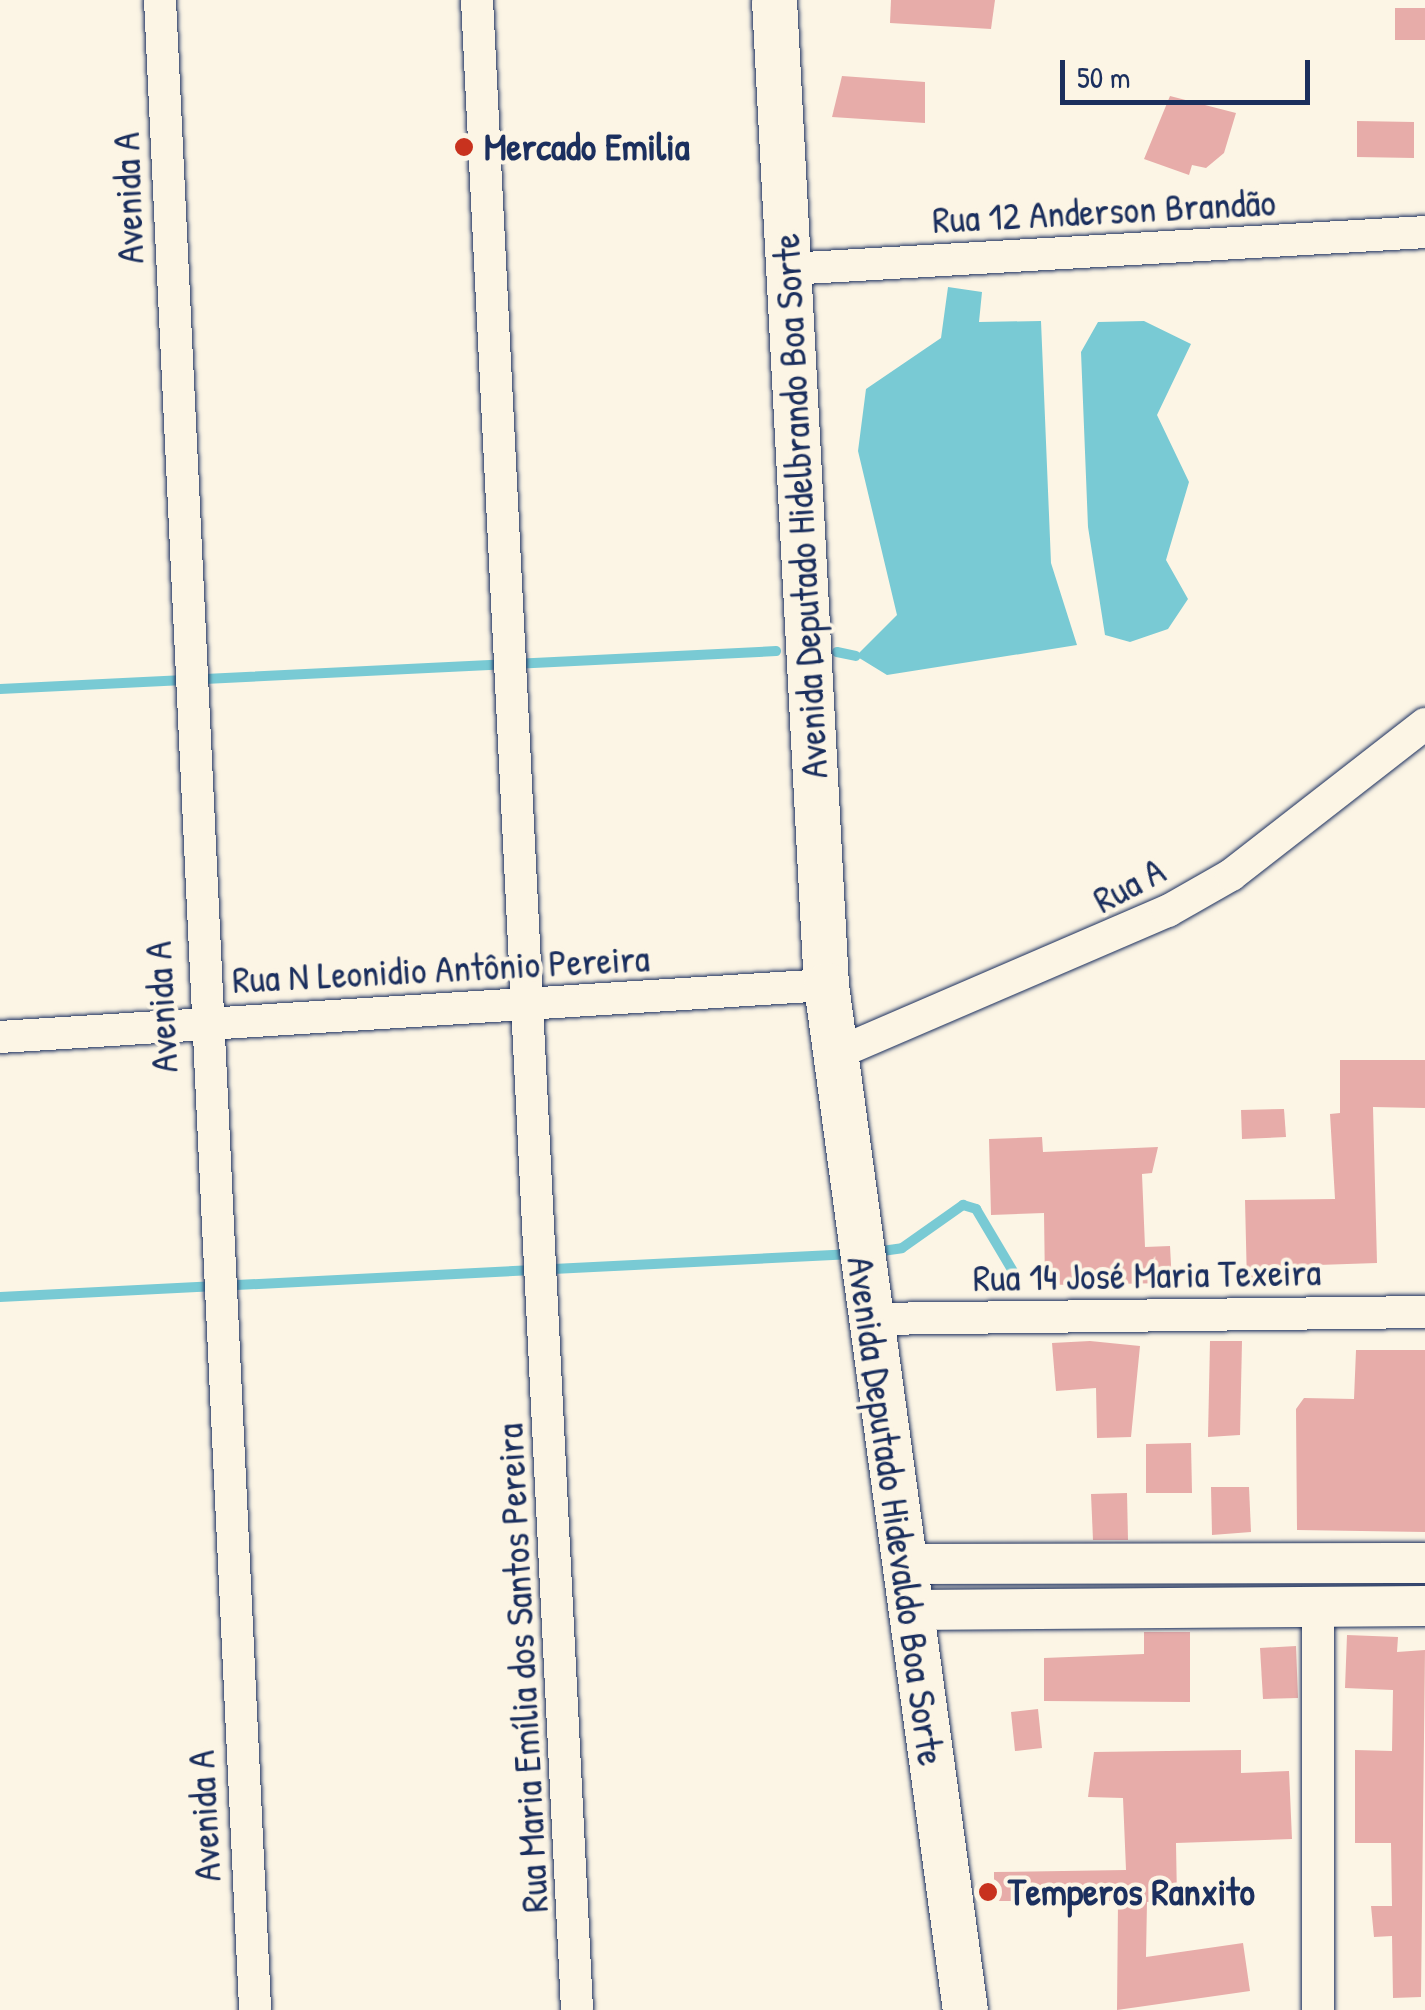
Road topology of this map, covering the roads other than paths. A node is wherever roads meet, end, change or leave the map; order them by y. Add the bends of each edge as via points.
1 (160, 0) edge
2 (477, 0) edge
3 (774, 0) edge
4 (1425, 232) edge
5 (788, 269) junction
6 (1425, 724) edge
7 (525, 1006) junction
8 (829, 1018) junction
9 (201, 1022) junction
10 (0, 1036) edge
11 (1425, 1312) edge
12 (870, 1318) junction
13 (1425, 1563) edge
14 (904, 1564) junction
15 (1425, 1606) edge
16 (1318, 1607) junction
17 (909, 1610) junction
18 (254, 2010) edge
19 (578, 2010) edge
20 (965, 2010) edge
21 (1318, 2010) edge

1 - 9 street, Avenida A
2 - 7 street
3 - 5 main road, Avenida Deputado Hidelbrando Boa Sorte
4 - 5 street, Rua 12 Anderson Brandão
5 - 8 main road, Avenida Deputado Hidelbrando Boa Sorte
6 - 8 street, Rua A via 1231,875 1168,911
7 - 8 street, Rua N Leonidio Antônio Pereira
7 - 9 street, Rua N Leonidio Antônio Pereira
7 - 19 street, Rua Maria Emília dos Santos Pereira via 547,1322
8 - 12 main road, Avenida Deputado Hidevaldo Boa Sorte
9 - 10 street, Rua N Leonidio Antônio Pereira
9 - 18 street, Avenida A
11 - 12 street, Rua 14 José Maria Texeira
12 - 14 main road, Avenida Deputado Hidevaldo Boa Sorte
13 - 14 street
14 - 17 main road, Avenida Deputado Hidevaldo Boa Sorte
15 - 16 street
16 - 17 street
16 - 21 street
17 - 20 main road, Avenida Deputado Hidevaldo Boa Sorte

